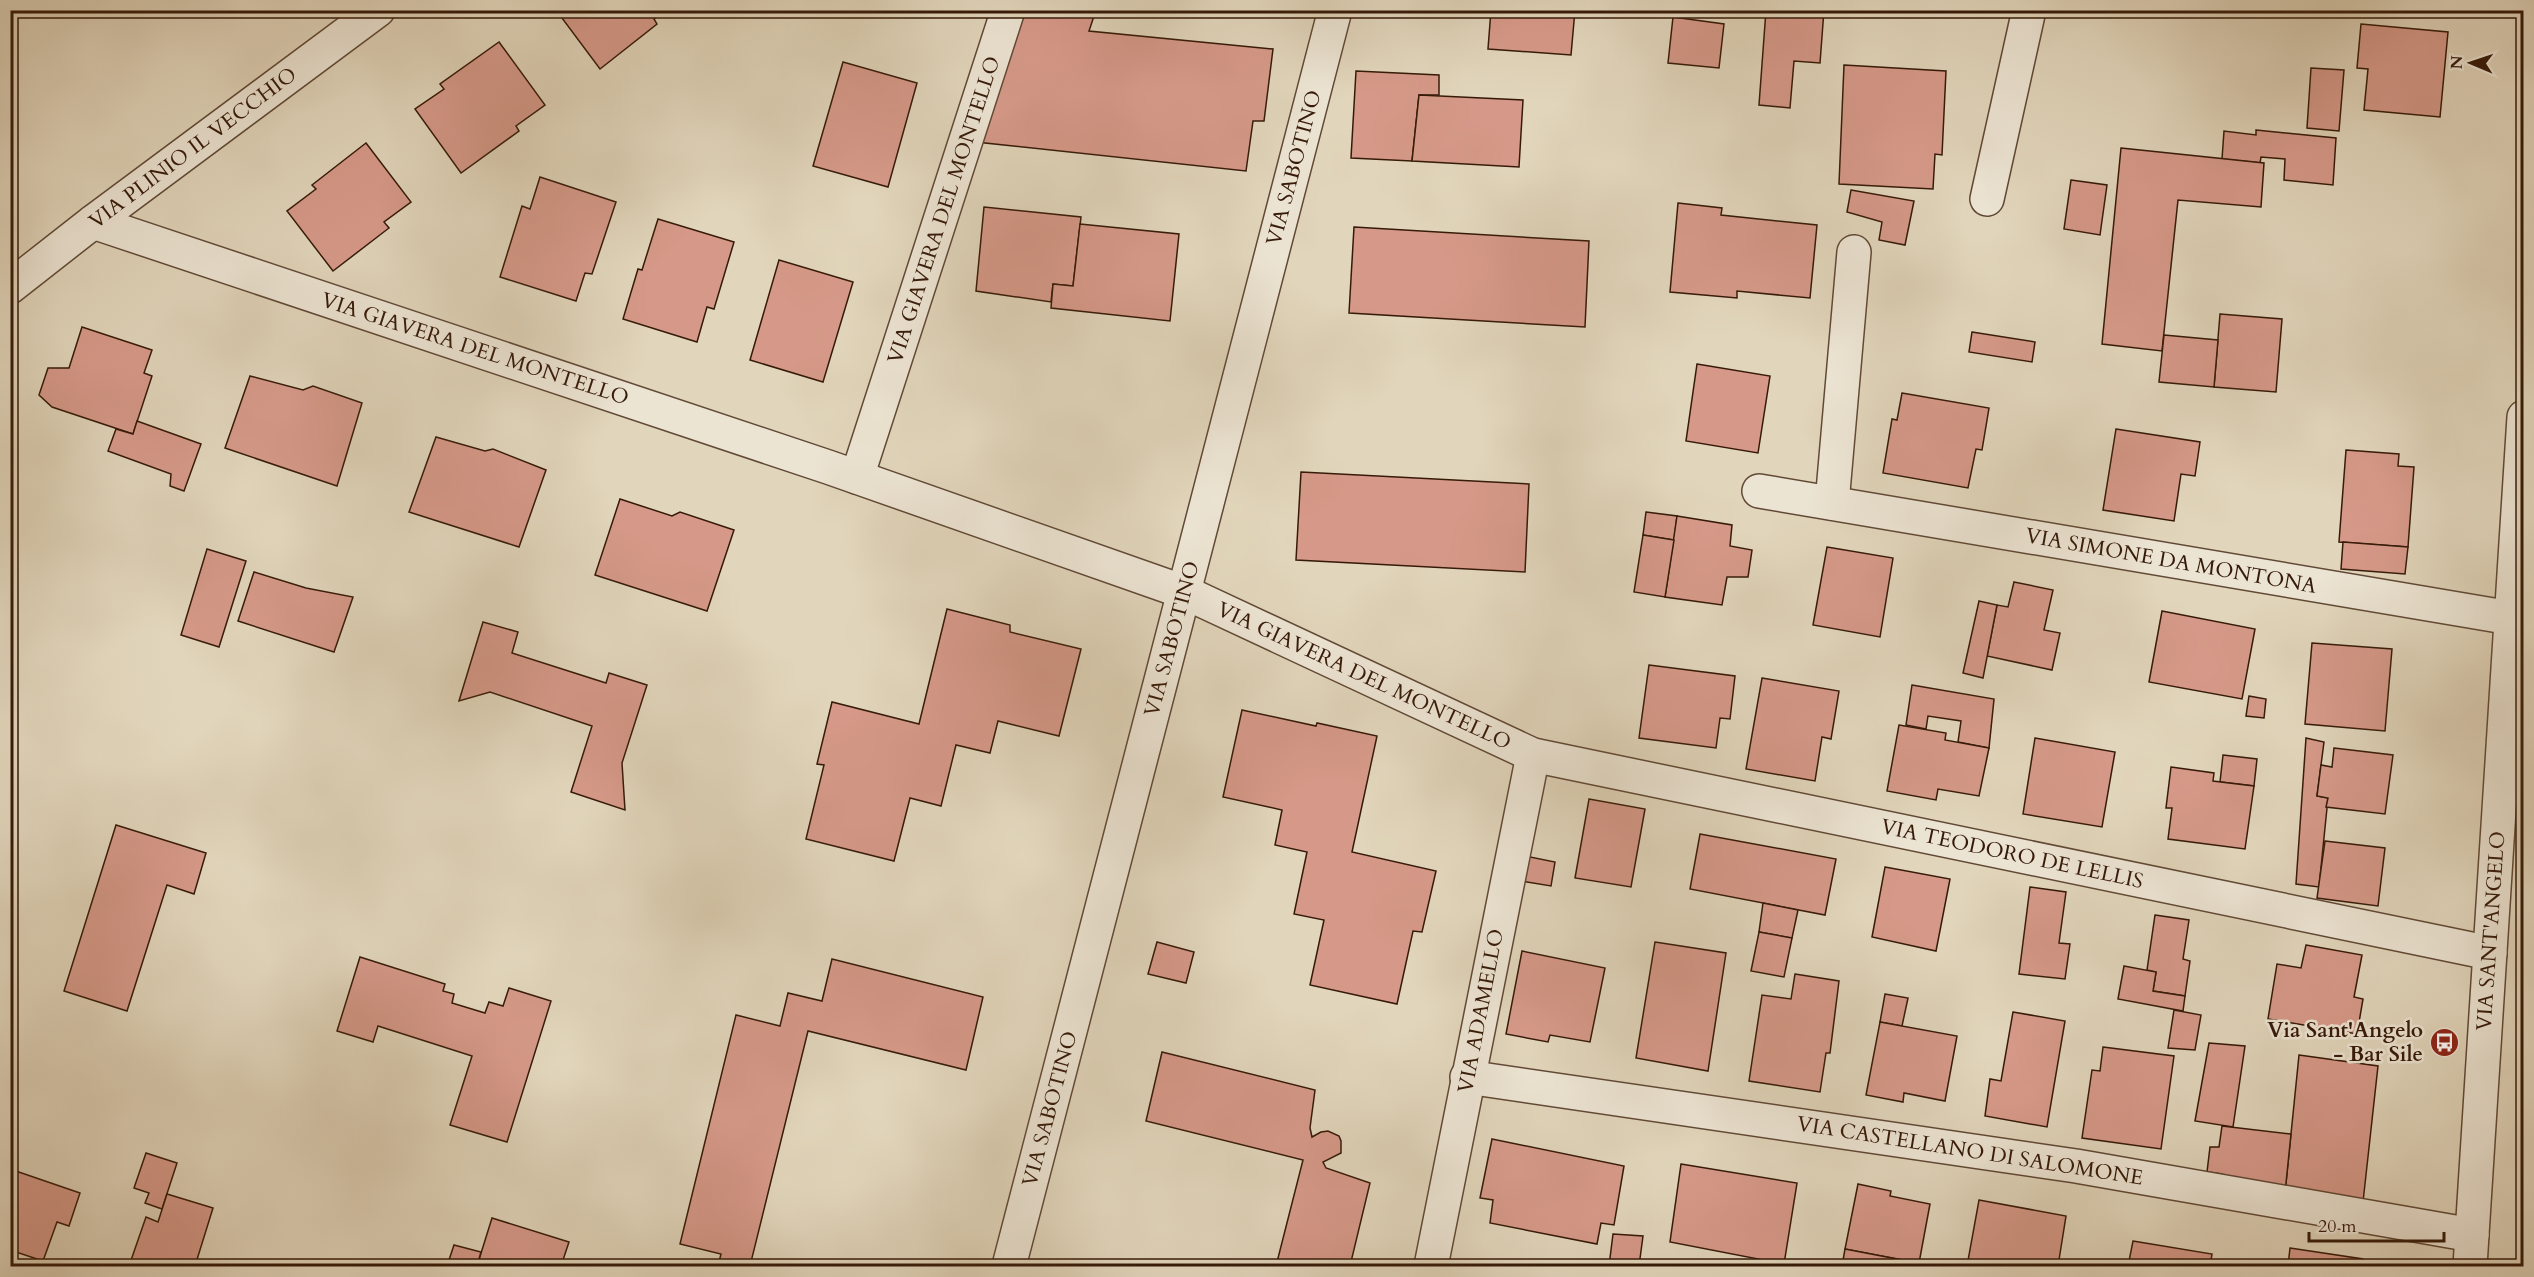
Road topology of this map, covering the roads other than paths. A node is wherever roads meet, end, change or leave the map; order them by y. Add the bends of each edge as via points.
1 (378, 10) edge
2 (1008, 10) edge
3 (1335, 10) edge
4 (2029, 10) edge
5 (1988, 199) dead end
6 (93, 222) junction
7 (1854, 252) dead end
8 (10, 286) edge
9 (2523, 417) edge
10 (856, 477) junction
11 (1759, 491) dead end
12 (1832, 503) junction
13 (1184, 592) junction
14 (2511, 618) junction
15 (2515, 679) edge
16 (1533, 755) junction
17 (2490, 953) junction
18 (1467, 1077) junction
19 (2471, 1251) edge
20 (1009, 1266) edge
21 (1431, 1266) edge

1 - 6 street, VIA PLINIO IL VECCHIO
2 - 10 street, VIA GIAVERA DEL MONTELLO
3 - 13 street, VIA SABOTINO
4 - 5 street
6 - 8 street, VIA PLINIO IL VECCHIO
6 - 10 street, VIA GIAVERA DEL MONTELLO
7 - 12 street
9 - 14 street, VIA SANT'ANGELO
10 - 13 street, VIA GIAVERA DEL MONTELLO
11 - 12 street, VIA SIMONE DA MONTONA
12 - 14 street, VIA SIMONE DA MONTONA
13 - 16 street, VIA GIAVERA DEL MONTELLO
13 - 20 street, VIA SABOTINO
14 - 15 street, VIA SANT'ANGELO
15 - 17 street, VIA SANT'ANGELO
16 - 17 street, VIA TEODORO DE LELLIS
16 - 18 street, VIA ADAMELLO
17 - 19 street, VIA SANT'ANGELO
18 - 19 street, VIA CASTELLANO DI SALOMONE via 2076,1166
18 - 21 street, VIA ADAMELLO

